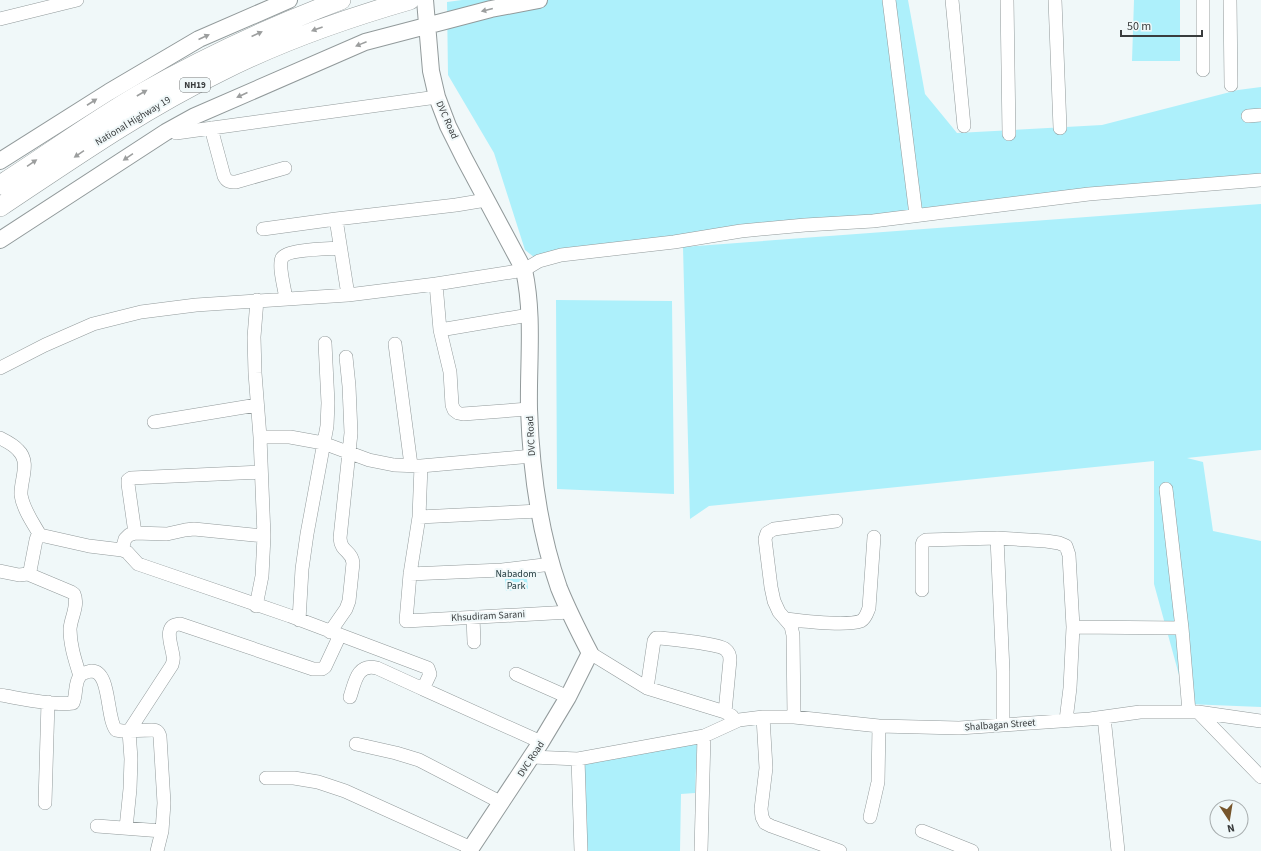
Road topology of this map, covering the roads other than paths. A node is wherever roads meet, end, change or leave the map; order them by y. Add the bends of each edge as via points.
1 (77, 0) edge
2 (289, 0) edge
3 (342, 0) edge
4 (409, 0) edge
5 (425, 0) edge
6 (539, 0) edge
7 (889, 0) edge
8 (952, 0) edge
9 (1007, 0) edge
10 (1055, 0) edge
11 (1203, 0) edge
12 (1230, 0) edge
13 (0, 19) edge
14 (427, 26) junction
15 (1203, 70) dead end
16 (1231, 85) dead end
17 (437, 97) junction
18 (964, 126) dead end
19 (211, 128) junction
20 (1060, 128) dead end
21 (176, 133) dead end
22 (1009, 134) dead end
23 (0, 161) edge
24 (285, 168) dead end
25 (1261, 180) edge
26 (0, 185) edge
27 (486, 200) junction
28 (0, 207) edge
29 (916, 215) junction
30 (336, 219) junction
31 (263, 230) dead end
32 (0, 240) edge
33 (340, 248) junction
34 (524, 270) junction
35 (436, 284) junction
36 (348, 295) junction
37 (286, 299) junction
38 (257, 300) junction
39 (529, 315) junction
40 (440, 330) junction
41 (325, 344) dead end
42 (395, 344) dead end
43 (346, 356) dead end
44 (0, 368) edge
45 (257, 405) junction
46 (529, 409) junction
47 (154, 422) dead end
48 (260, 437) junction
49 (0, 438) edge
50 (323, 443) junction
51 (350, 453) junction
52 (532, 456) junction
53 (416, 466) junction
54 (261, 472) junction
55 (1166, 489) dead end
56 (540, 511) junction
57 (419, 517) junction
58 (836, 521) dead end
59 (135, 533) junction
60 (40, 535) junction
61 (264, 536) junction
62 (874, 537) dead end
63 (997, 538) junction
64 (122, 550) junction
65 (552, 564) junction
66 (0, 571) edge
67 (28, 574) junction
68 (410, 574) junction
69 (922, 590) dead end
70 (256, 606) junction
71 (570, 612) junction
72 (473, 617) junction
73 (786, 619) junction
74 (299, 620) junction
75 (1073, 627) junction
76 (1182, 628) junction
77 (335, 633) junction
78 (474, 642) dead end
79 (590, 653) junction
80 (516, 674) dead end
81 (80, 676) junction
82 (647, 688) junction
83 (423, 689) junction
84 (0, 695) edge
85 (350, 697) dead end
86 (568, 697) junction
87 (48, 702) junction
88 (725, 712) junction
89 (1193, 712) junction
90 (794, 717) junction
91 (1104, 717) junction
92 (763, 718) junction
93 (739, 720) junction
94 (1066, 720) junction
95 (1261, 720) edge
96 (1003, 725) junction
97 (879, 726) junction
98 (129, 731) junction
99 (704, 736) junction
100 (541, 742) junction
101 (356, 744) dead end
102 (532, 757) junction
103 (578, 758) junction
104 (1261, 776) edge
105 (266, 778) dead end
106 (45, 803) dead end
107 (502, 803) junction
108 (870, 816) dead end
109 (97, 826) dead end
110 (126, 828) junction
111 (922, 830) dead end
112 (162, 831) junction
113 (470, 850) edge
114 (157, 851) edge
115 (582, 851) edge
116 (701, 851) edge
117 (840, 851) edge
118 (972, 851) edge
119 (1119, 851) edge

1 - 13 street
23 -> 2 main road via 199,39
26 -> 3 highway, NH19 via 147,91 244,40
4 -> 28 highway, National Highway 19 / NH19 via 339,21 219,72 109,134
5 - 14 main road, DVC Road
6 -> 14 main road via 491,9
7 - 29 street
8 - 18 street
9 - 22 street
10 - 20 street
11 - 15 street
12 - 16 street
14 - 17 main road, DVC Road via 431,71
14 -> 32 main road via 365,42 195,116 166,132
17 - 19 street
17 - 27 main road, DVC Road
19 - 21 street
19 - 24 street via 226,181 236,182
25 - 29 street via 1089,194
27 - 30 street
27 - 34 main road, DVC Road
29 - 34 street via 873,221 741,231 641,247 561,255 539,261
30 - 31 street
30 - 33 street
33 - 36 street
33 - 37 street via 286,254 281,267
34 - 35 street
34 - 39 main road, DVC Road via 528,287
35 - 36 street
35 - 40 street
36 - 37 street
37 - 38 street
38 - 44 street via 141,312 93,324
38 - 45 street via 254,337
39 - 40 street
39 - 46 main road, DVC Road
40 - 46 street via 450,372 452,405 458,414
41 - 50 street via 328,403
42 - 53 street
43 - 51 street via 351,409
45 - 47 street
45 - 48 street
46 - 52 main road, DVC Road
48 - 50 street via 290,437
48 - 54 street
49 - 60 street via 19,450 24,460 21,497
50 - 51 street
50 - 74 street via 302,569
51 - 53 street via 394,465
51 - 77 street via 340,544 353,558 353,570 349,601
52 - 53 street
52 - 56 main road, DVC Road
53 - 57 street
54 - 59 street via 131,478 128,484
54 - 61 street
55 - 76 street
56 - 57 street
56 - 65 main road, DVC Road
57 - 68 street
58 - 73 street via 774,529 767,533 765,539 774,601
59 - 61 street via 167,534 194,529
59 - 64 street via 125,539
60 - 64 street via 77,544
60 - 67 street via 37,536
61 - 70 street via 262,576
62 - 73 street via 867,616 854,623
63 - 69 street via 923,542
63 - 75 street via 1046,541 1066,546 1069,554
63 - 96 street
64 - 70 street via 138,564
65 - 68 street via 502,570
65 - 71 main road, DVC Road
66 - 67 street
67 - 81 street via 74,594 76,603 70,628
68 - 72 street, Khsudiram Sarani via 406,621
70 - 74 street
71 - 72 street, Khsudiram Sarani
71 - 79 main road, DVC Road
72 - 78 street
73 - 90 street via 793,635
74 - 77 street
75 - 76 street
75 - 94 street
76 - 89 street
77 - 83 street via 428,668 430,674
77 - 98 street via 325,667 317,669 180,624 175,625 170,632 174,658 172,666
79 - 82 street
79 - 86 main road, DVC Road
80 - 86 street
81 - 87 street via 72,702
81 - 98 street via 94,671 99,674 103,679 113,726 116,730
82 - 88 street
82 - 88 street via 656,638 725,648 730,660
83 - 85 street via 370,666 358,673
83 - 100 street
84 - 87 street
86 - 100 main road, DVC Road
87 - 106 street
88 - 93 street
89 - 91 street, Shalbagan Street via 1140,712
89 - 95 street, Shalbagan Street
89 - 104 street
90 - 92 street, Shalbagan Street
90 - 97 street, Shalbagan Street
91 - 94 street, Shalbagan Street
91 - 119 street
92 - 93 street, Shalbagan Street
92 - 117 street via 766,768 761,809 765,823
93 - 99 street
94 - 96 street, Shalbagan Street
96 - 97 street, Shalbagan Street via 959,728
97 - 108 street via 878,782
98 - 110 street via 131,759
98 - 112 street via 156,730 159,733 164,804
99 - 103 street
99 - 116 street
100 - 102 main road, DVC Road
101 - 107 street via 419,760
102 - 103 street
102 - 107 main road, DVC Road
103 - 115 street
105 - 113 street via 294,778 338,789
107 - 113 main road, DVC Road
109 - 110 street
110 - 112 street
111 - 118 street
112 - 114 street

